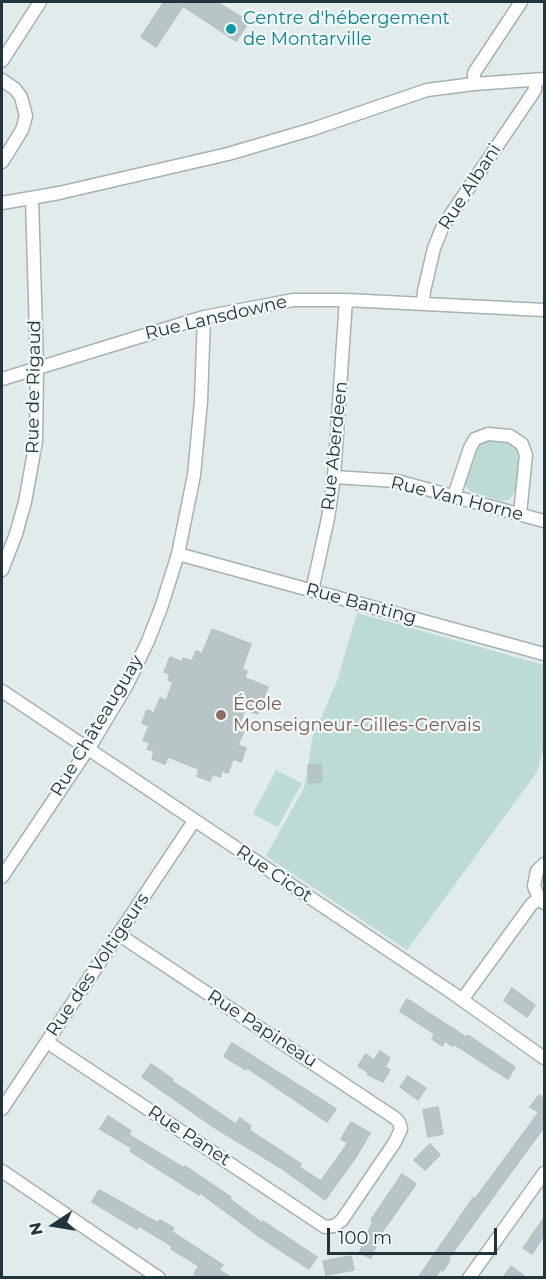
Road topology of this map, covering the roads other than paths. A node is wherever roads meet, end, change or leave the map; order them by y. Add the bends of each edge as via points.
1 (40, 2) edge
2 (521, 2) edge
3 (2, 61) edge
4 (540, 79) edge
5 (2, 80) edge
6 (474, 84) junction
7 (2, 162) edge
8 (32, 198) junction
9 (2, 203) edge
10 (346, 300) junction
11 (423, 303) junction
12 (544, 310) edge
13 (204, 317) junction
14 (38, 368) junction
15 (2, 379) edge
16 (334, 477) junction
17 (454, 496) junction
18 (520, 514) junction
19 (544, 521) edge
20 (178, 554) junction
21 (2, 570) edge
22 (312, 591) junction
23 (544, 654) edge
24 (2, 692) edge
25 (88, 749) junction
26 (194, 821) junction
27 (544, 864) edge
28 (2, 877) edge
29 (542, 901) edge
30 (118, 934) junction
31 (462, 1000) junction
32 (47, 1042) junction
33 (544, 1058) edge
34 (2, 1109) edge
35 (2, 1171) edge
36 (544, 1173) edge
37 (331, 1227) joint
38 (159, 1278) edge
39 (469, 1278) edge

1 - 3 street
2 - 6 street via 474,73
4 - 6 street
4 - 11 street, Rue Albani via 443,226 434,248
5 - 7 street via 21,97 26,116
6 - 8 street via 418,93 228,154
8 - 9 street
8 - 14 street, Rue de Rigaud
10 - 11 street, Rue Lansdowne
10 - 13 street, Rue Lansdowne via 293,300
10 - 16 street, Rue Aberdeen
11 - 12 street, Rue Lansdowne
13 - 14 street, Rue Lansdowne
13 - 20 street, Rue Châteauguay via 198,442
14 - 15 street, Rue Lansdowne
14 - 21 street, Rue de Rigaud via 32,468 21,519
16 - 17 street, Rue Van Horne via 397,481
16 - 22 street, Rue Aberdeen
17 - 18 street, Rue Van Horne
17 - 18 street via 473,441 488,434 510,436 522,444 526,455
18 - 19 street, Rue Van Horne
20 - 22 street, Rue Banting
20 - 25 street, Rue Châteauguay via 139,660
22 - 23 street, Rue Banting
24 - 25 street, Rue Cicot
25 - 26 street, Rue Cicot
25 - 28 street, Rue Châteauguay
26 - 30 street, Rue des Voltigeurs
26 - 31 street, Rue Cicot
27 - 29 street via 534,878
29 - 31 street via 531,905
30 - 32 street, Rue des Voltigeurs
30 - 37 street, Rue Papineau via 398,1119 400,1134 342,1220
31 - 33 street, Rue Cicot
32 - 34 street, Rue des Voltigeurs
32 - 37 street, Rue Panet via 319,1224
35 - 38 street
36 - 39 street

